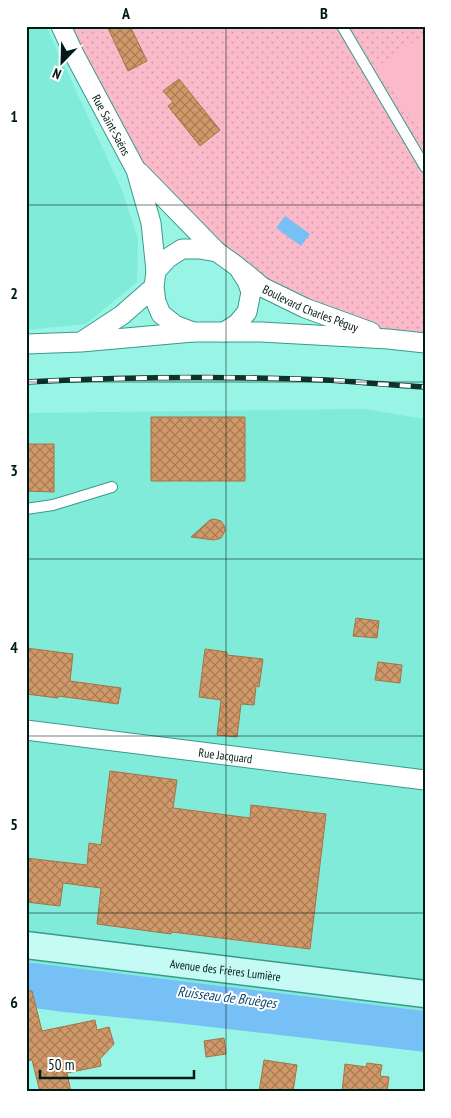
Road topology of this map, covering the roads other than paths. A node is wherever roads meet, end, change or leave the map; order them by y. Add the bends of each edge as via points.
1 (342, 26) edge
2 (61, 27) edge
3 (425, 167) edge
4 (136, 170) junction
5 (217, 252) junction
6 (238, 267) junction
7 (155, 279) junction
8 (193, 332) junction
9 (224, 332) junction
10 (388, 339) junction
11 (81, 342) junction
12 (425, 343) edge
13 (26, 344) edge
14 (112, 488) dead end
15 (26, 509) edge
16 (26, 730) edge
17 (425, 780) edge
18 (26, 945) edge
19 (425, 994) edge

1 - 3 lane
2 - 4 street, Rue Saint-Saëns
4 - 5 street, Rue Saint-Saëns
4 - 7 street, Rue Saint-Saëns via 152,223
5 - 6 street
5 - 7 street via 182,249 168,258
6 - 9 street via 252,292 246,312 237,324
6 - 10 street, Boulevard Charles Péguy via 262,287 297,304
7 - 8 street via 156,302 161,314
7 - 11 street via 122,315
8 - 9 street
8 - 11 street
9 - 10 street, Boulevard Charles Péguy
10 - 12 street, Boulevard Charles Péguy
11 - 13 street
14 - 15 lane via 53,505
16 - 17 street, Rue Jacquard
18 - 19 street, Avenue des Frères Lumière

